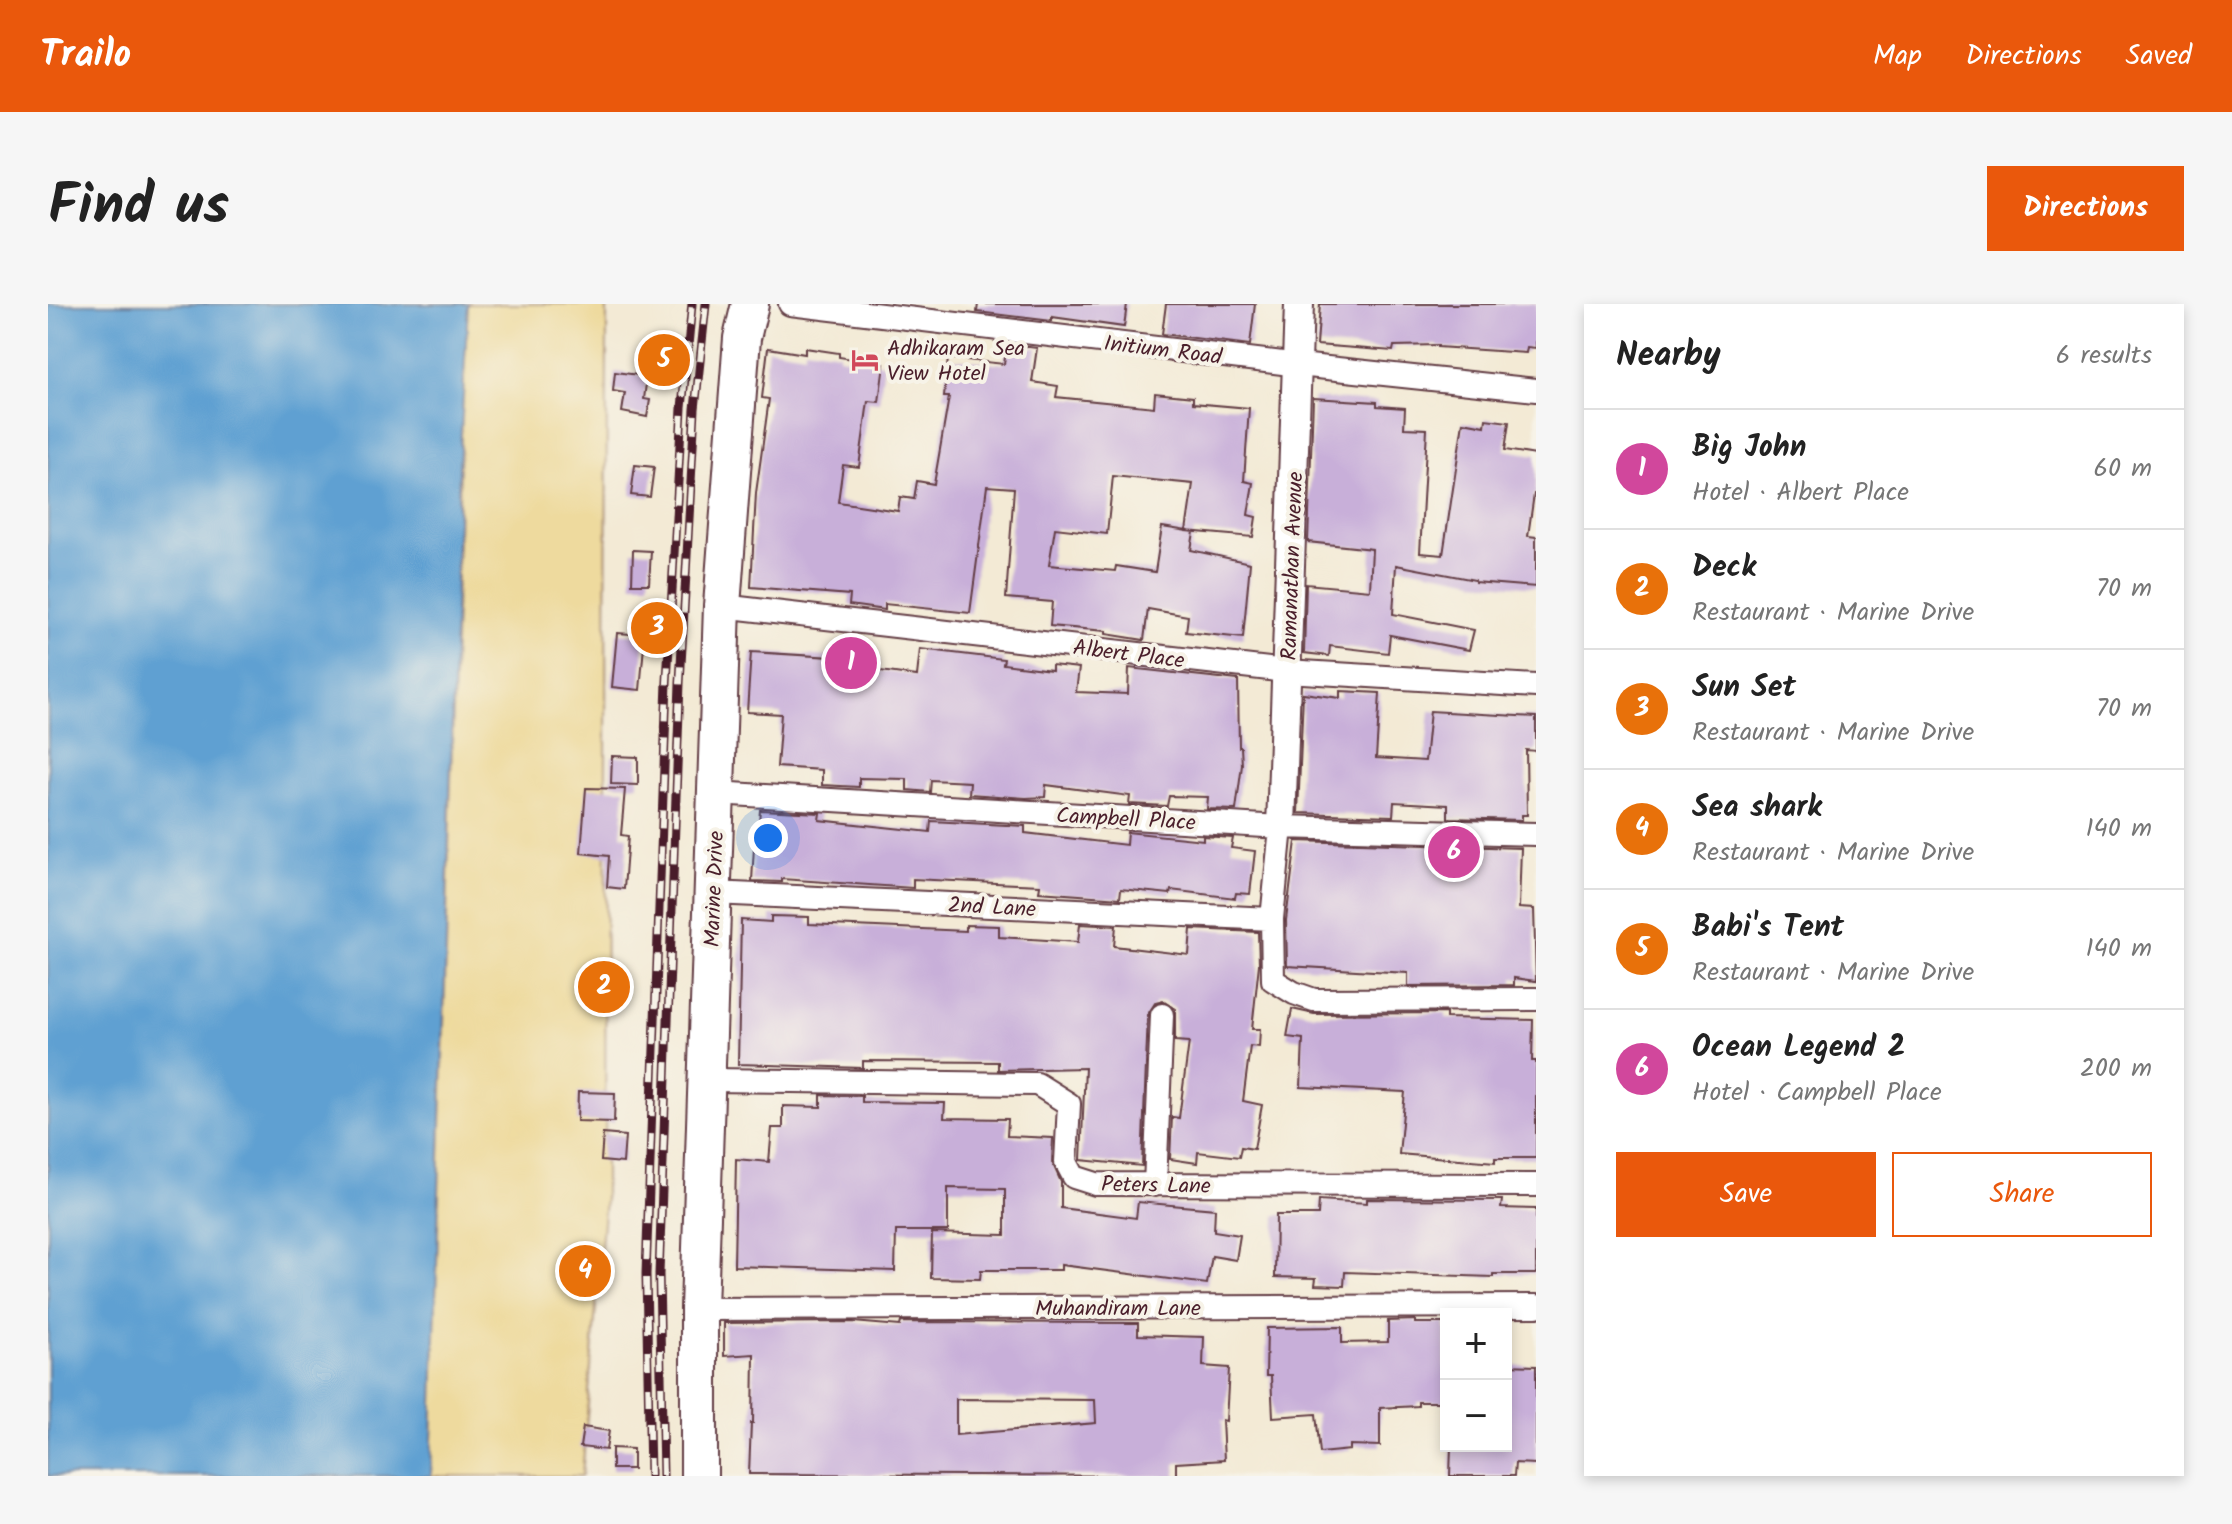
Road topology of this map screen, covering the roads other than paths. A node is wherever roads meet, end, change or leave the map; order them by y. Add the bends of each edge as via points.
1 (750, 304) edge
2 (790, 304) edge
3 (1299, 304) edge
4 (1299, 365) junction
5 (1536, 390) edge
6 (722, 606) junction
7 (1286, 671) junction
8 (1536, 686) edge
9 (716, 793) junction
10 (1281, 827) junction
11 (1536, 834) edge
12 (712, 893) junction
13 (1272, 919) junction
14 (1536, 999) edge
15 (1162, 1015) dead end
16 (709, 1080) junction
17 (1155, 1185) junction
18 (1536, 1185) edge
19 (1536, 1306) edge
20 (699, 1309) junction
21 (699, 1476) edge

1 - 6 main road, Marine Drive via 742,338
2 - 4 street, Initium Road
3 - 4 street, Ramanathan Avenue
4 - 5 street, Initium Road
4 - 7 street, Ramanathan Avenue
6 - 7 street, Albert Place
6 - 9 main road, Marine Drive
7 - 8 street, Albert Place
7 - 10 street, Ramanathan Avenue
9 - 10 street, Campbell Place
9 - 12 main road, Marine Drive
10 - 11 street, Campbell Place
10 - 13 street
12 - 13 street, 2nd Lane
12 - 16 main road, Marine Drive
13 - 14 street via 1273,980 1314,1000
15 - 17 street
16 - 17 street, Peters Lane via 1037,1084 1069,1104 1066,1162 1074,1177 1096,1184
16 - 20 main road, Marine Drive
17 - 18 street, Peters Lane
19 - 20 street, Muhandiram Lane
20 - 21 main road, Marine Drive

